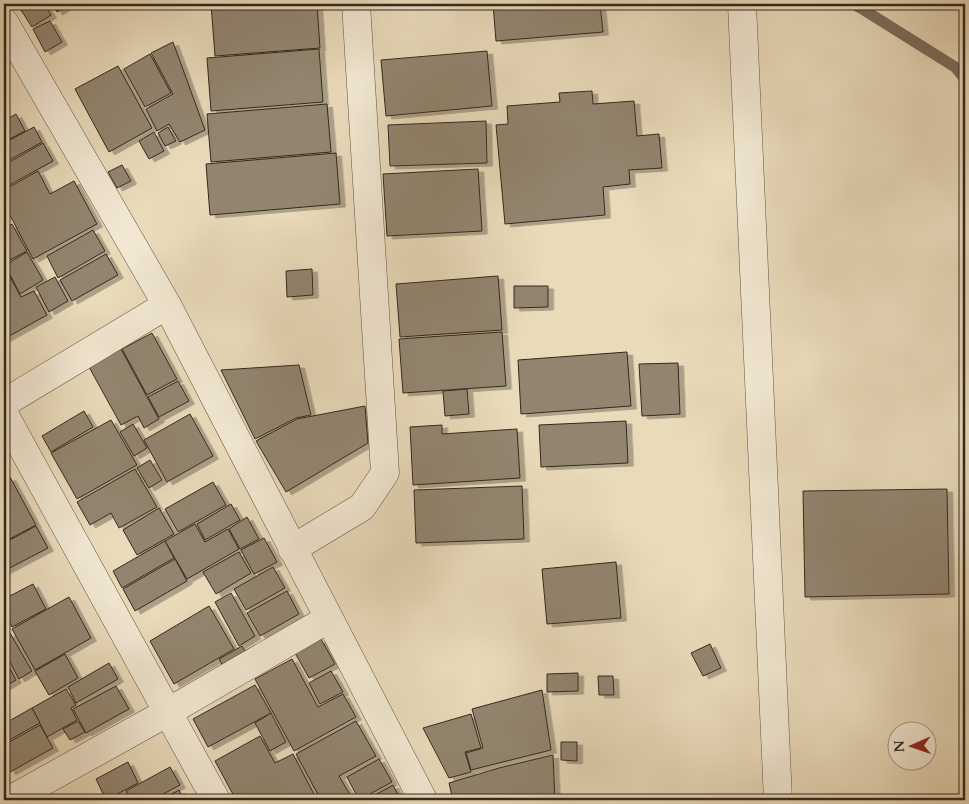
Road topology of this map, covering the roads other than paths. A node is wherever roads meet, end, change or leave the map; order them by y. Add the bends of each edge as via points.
1 (356, 4) edge
2 (742, 4) edge
3 (4, 22) edge
4 (167, 305) junction
5 (4, 403) edge
6 (4, 414) edge
7 (292, 549) junction
8 (328, 618) junction
9 (168, 712) junction
10 (10, 800) edge
11 (216, 800) edge
12 (423, 800) edge
13 (778, 800) edge

1 - 7 street via 385,473 362,507
2 - 13 street
3 - 4 street
4 - 5 street
4 - 7 street
6 - 9 street
7 - 8 street
8 - 9 street
8 - 12 street
9 - 10 street
9 - 11 street

